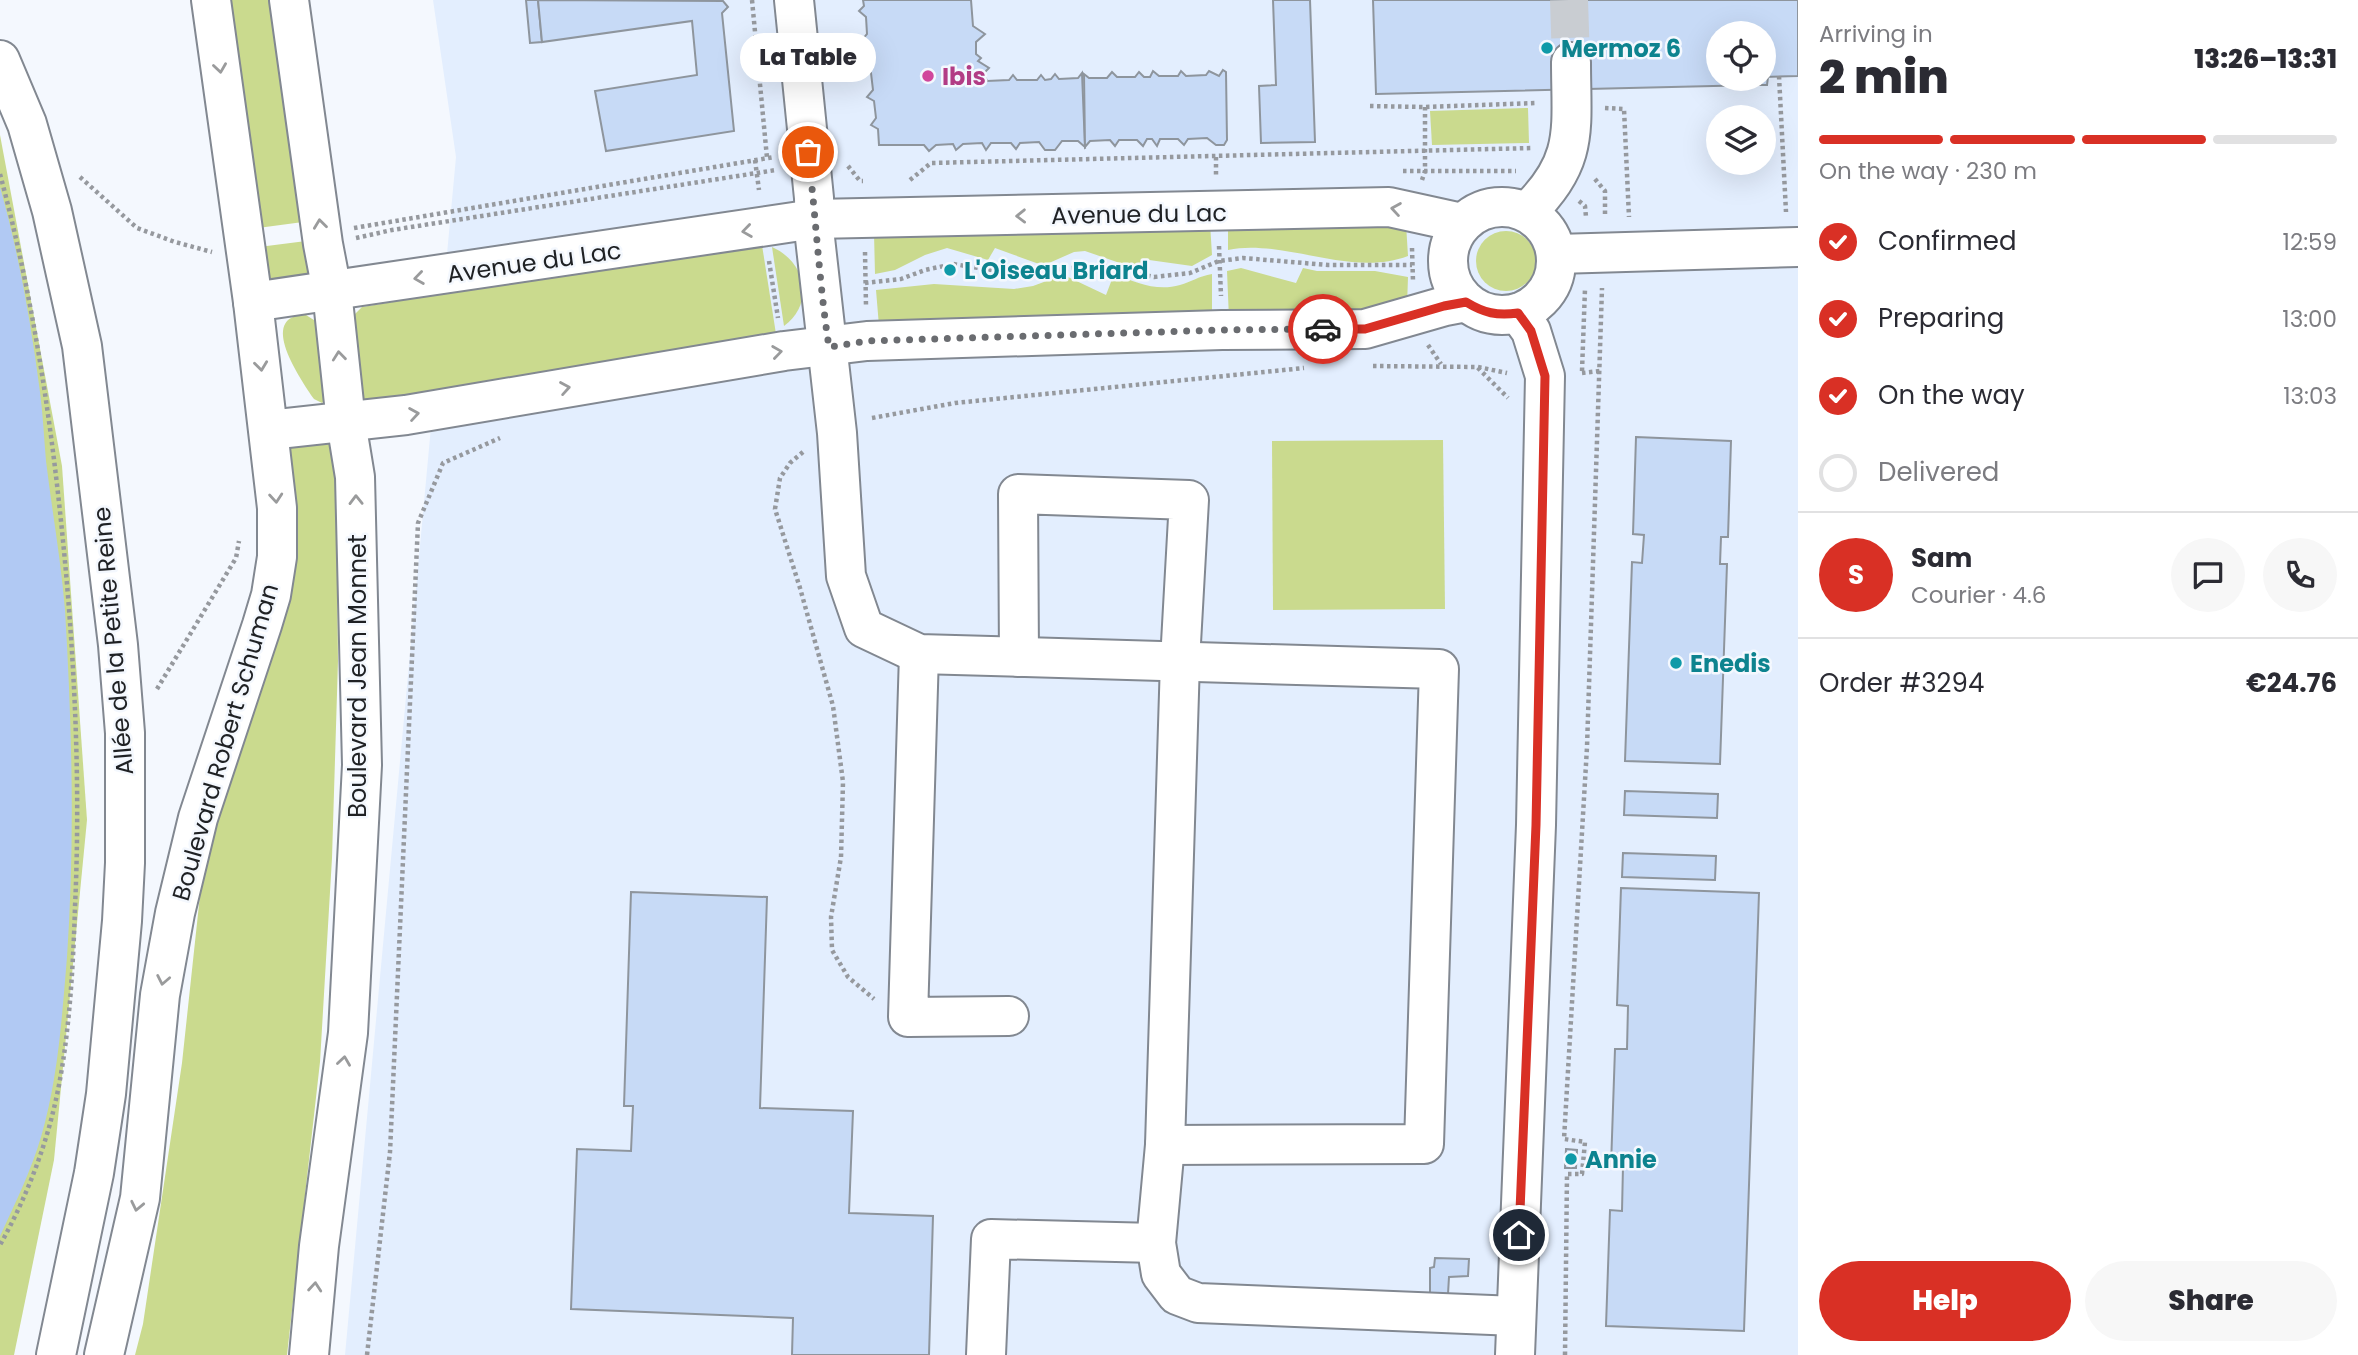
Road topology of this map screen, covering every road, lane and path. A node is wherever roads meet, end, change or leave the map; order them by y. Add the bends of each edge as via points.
1 (211, 0) edge
2 (289, 0) edge
3 (752, 0) edge
4 (794, 0) edge
5 (0, 60) edge
6 (1571, 62) tunnel mouth
7 (1779, 76) dead end
8 (767, 158) junction
9 (755, 160) junction
10 (1566, 160) junction
11 (810, 165) junction
12 (757, 172) junction
13 (0, 174) edge
14 (80, 176) dead end
15 (906, 181) dead end
16 (1527, 212) junction
17 (814, 219) junction
18 (864, 220) junction
19 (1462, 223) junction
20 (351, 228) dead end
21 (1792, 231) edge
22 (352, 239) dead end
23 (768, 249) dead end
24 (1556, 254) junction
25 (1604, 254) junction
26 (215, 265) dead end
27 (1412, 265) dead end
28 (866, 283) junction
29 (332, 291) junction
30 (253, 302) junction
31 (1466, 302) junction
32 (1518, 313) junction
33 (779, 327) dead end
34 (867, 341) junction
35 (829, 347) junction
36 (346, 422) junction
37 (269, 430) junction
38 (837, 433) junction
39 (502, 437) dead end
40 (240, 538) dead end
41 (919, 654) junction
42 (1019, 657) junction
43 (1180, 661) junction
44 (125, 733) junction
45 (1009, 1016) dead end
46 (908, 1017) junction
47 (1165, 1145) junction
48 (1156, 1243) junction
49 (0, 1245) edge
50 (1516, 1316) junction
51 (56, 1355) edge
52 (103, 1355) edge
53 (309, 1355) edge
54 (367, 1355) edge
55 (986, 1355) edge
56 (1515, 1355) edge
57 (1565, 1355) edge

1 -> 30 street, Boulevard Robert Schuman
29 -> 2 street, Boulevard Jean Monnet
3 - 8 path
4 - 11 street
5 - 44 street, Allée de la Petite Reine via 27,124 52,211 82,346
6 - 10 street via 1571,139
7 - 21 path
8 - 9 path
8 - 11 path
9 - 12 path
9 - 20 path
10 - 15 path via 1536,148 931,163
10 - 16 street via 1549,190
10 - 25 path via 1605,191
11 - 12 path
11 - 17 street
11 - 18 path via 841,147 848,167 865,181
12 - 22 path
13 - 49 path via 33,312 61,515 74,687 78,837 73,955 55,1108 15,1219
14 - 26 path via 137,228 213,252
16 - 19 street via 1510,206 1490,207
16 - 24 street via 1550,234
17 - 18 street, Avenue du Lac
17 -> 29 street, Avenue du Lac
17 - 35 street
19 -> 18 street, Avenue du Lac via 1389,207
18 - 28 path
19 - 31 street via 1447,257 1454,288
21 - 25 street
23 - 33 path
24 - 25 street
24 - 32 street via 1549,289 1536,304
25 - 57 path via 1587,747 1564,1139 1585,1142 1582,1174 1567,1174
27 - 28 path via 1243,258 1219,261 1190,273 1154,277 1099,265 1018,274 953,264 901,279
28 - 34 path
29 - 30 street, Avenue du Lac
36 -> 29 street, Boulevard Jean Monnet
30 -> 37 street, Boulevard Robert Schuman
31 - 32 street via 1499,316
31 - 34 street via 1365,329
32 - 50 street via 1531,331 1545,376 1536,825
34 - 35 street
36 -> 35 street
35 - 38 street
36 - 37 street
53 -> 36 street, Boulevard Jean Monnet via 348,1032 362,765 355,477
37 -> 52 street, Boulevard Robert Schuman via 277,508 271,594 198,818 175,913 160,995 140,1198
38 - 41 street via 846,576 864,628
38 - 46 path via 790,463 780,478 775,509 833,706 843,782 832,950 848,976 888,1012
39 - 54 path via 443,463 418,523 390,1152
40 - 44 path via 236,558 219,588 136,723
41 - 42 street
41 - 46 street
42 - 43 street
42 - 43 street via 1018,494 1189,500
43 - 47 street
43 - 47 street via 1439,669 1424,1144
44 - 51 street, Allée de la Petite Reine via 122,921 106,1094
45 - 46 street
47 - 48 street
48 - 50 street via 1161,1274 1177,1295 1198,1303
48 - 55 street via 991,1239
50 - 56 street

